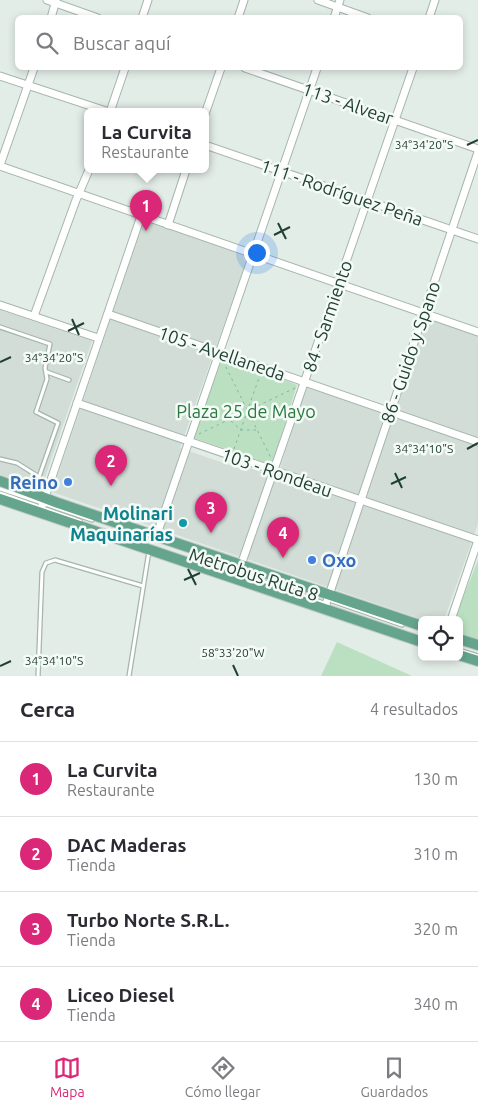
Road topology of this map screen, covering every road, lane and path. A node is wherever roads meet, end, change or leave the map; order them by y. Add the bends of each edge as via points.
1 (47, 0) edge
2 (148, 0) edge
3 (244, 0) edge
4 (318, 0) edge
5 (436, 0) edge
6 (56, 1) edge
7 (339, 3) edge
8 (52, 15) edge
9 (91, 15) edge
10 (143, 15) edge
11 (239, 15) edge
12 (335, 15) edge
13 (362, 15) edge
14 (431, 15) edge
15 (33, 70) edge
16 (124, 70) edge
17 (220, 70) edge
18 (251, 70) edge
19 (316, 70) edge
20 (412, 70) edge
21 (0, 76) edge
22 (29, 85) junction
23 (310, 90) junction
24 (97, 108) edge
25 (110, 108) edge
26 (207, 108) edge
27 (395, 119) junction
28 (209, 146) edge
29 (478, 150) edge
30 (0, 166) edge
31 (282, 170) junction
32 (88, 173) edge
33 (185, 173) edge
34 (79, 194) junction
35 (367, 201) junction
36 (141, 216) junction
37 (168, 225) junction
38 (452, 230) junction
39 (478, 239) edge
40 (252, 254) junction
41 (338, 284) junction
42 (0, 305) edge
43 (423, 313) junction
44 (108, 314) junction
45 (34, 316) junction
46 (0, 327) edge
47 (478, 332) edge
48 (98, 338) junction
49 (219, 353) junction
50 (263, 367) junction
51 (46, 372) junction
52 (69, 380) dead end
53 (304, 382) junction
54 (77, 403) junction
55 (248, 411) junction
56 (390, 412) junction
57 (230, 420) junction
58 (241, 430) junction
59 (257, 430) junction
60 (189, 439) junction
61 (478, 442) edge
62 (232, 455) junction
63 (0, 459) edge
64 (275, 469) junction
65 (0, 481) edge
66 (0, 485) edge
67 (0, 491) edge
68 (0, 499) edge
69 (359, 500) junction
70 (42, 505) junction
71 (156, 537) junction
72 (478, 540) edge
73 (148, 551) junction
74 (241, 565) junction
75 (143, 586) junction
76 (326, 602) junction
77 (452, 616) edge
78 (418, 625) edge
79 (418, 630) edge
80 (418, 638) edge
81 (418, 638) edge
82 (463, 640) edge
83 (463, 645) edge
84 (478, 645) edge
85 (478, 650) edge
86 (463, 651) edge
87 (463, 656) edge
88 (478, 656) edge
89 (478, 660) edge
90 (38, 676) edge
91 (129, 676) edge

1 - 6 street
2 - 10 street
3 - 11 street
4 - 7 street
5 - 14 street
6 - 8 street
6 - 9 street
7 - 12 street
7 - 13 street
15 - 22 street
16 - 25 street
17 - 26 street
18 - 23 street, 113 - Alvear
19 - 23 street
20 - 27 street, 84 - Sarmiento
21 - 22 street
22 - 24 street
22 - 30 street
23 - 27 street, 113 - Alvear
23 - 31 street
27 - 29 street, 113 - Alvear
27 - 35 street, 84 - Sarmiento
28 - 31 street, 111 - Rodríguez Peña
29 - 38 street, 86 - Guido y Spano
30 - 34 street
31 - 35 street, 111 - Rodríguez Peña
31 - 40 street
32 - 34 street
33 - 37 street
34 - 36 street
34 - 45 street
35 - 38 street, 111 - Rodríguez Peña
35 - 41 street, 84 - Sarmiento
36 - 37 street
36 - 44 street
37 - 40 street
38 - 39 street, 111 - Rodríguez Peña
38 - 43 street, 86 - Guido y Spano
40 - 41 street
40 - 49 street
41 - 43 street
41 - 53 street, 84 - Sarmiento
42 - 45 street
43 - 47 street
43 - 56 street, 86 - Guido y Spano
44 - 48 street
44 - 49 street, 105 - Avellaneda
45 - 48 street
46 - 51 lane via 49,343
48 - 54 street
49 - 50 street, 105 - Avellaneda
49 - 55 path
49 - 60 street
50 - 53 street, 105 - Avellaneda
50 - 55 path
51 - 52 lane
51 - 63 lane via 47,379 36,412 58,424 40,477 30,474 17,463
53 - 55 path
53 - 56 street, 105 - Avellaneda
53 - 64 street, 84 - Sarmiento
54 - 60 street, 103 - Rondeau
54 - 70 street
55 - 57 path
55 - 58 path
55 - 59 path
56 - 61 street, 105 - Avellaneda
56 - 69 street, 86 - Guido y Spano
57 - 58 path
57 - 60 path
58 - 59 path
58 - 62 path
59 - 64 path
60 - 62 street, 103 - Rondeau
60 - 71 street
62 - 64 street, 103 - Rondeau
64 - 69 street, 103 - Rondeau
64 - 74 street, 84 - Sarmiento
65 - 70 main road
66 - 70 lane via 32,496
67 - 70 lane, Metrobus Ruta 8
68 - 70 main road
69 - 72 street, 103 - Rondeau
69 - 76 street, 86 - Guido y Spano
70 - 71 main road
70 - 73 main road
70 - 76 lane, Metrobus Ruta 8
70 - 76 lane, Metrobus Ruta 8
71 - 74 main road
72 - 77 street
73 - 75 lane
73 - 76 main road
74 - 76 main road
75 - 90 lane via 55,560 46,563 42,572
75 - 91 lane
76 - 78 main road
76 - 79 lane, Metrobus Ruta 8
76 - 80 lane, Metrobus Ruta 8
76 - 81 main road
82 - 84 main road
83 - 85 lane
86 - 88 lane
87 - 89 main road

